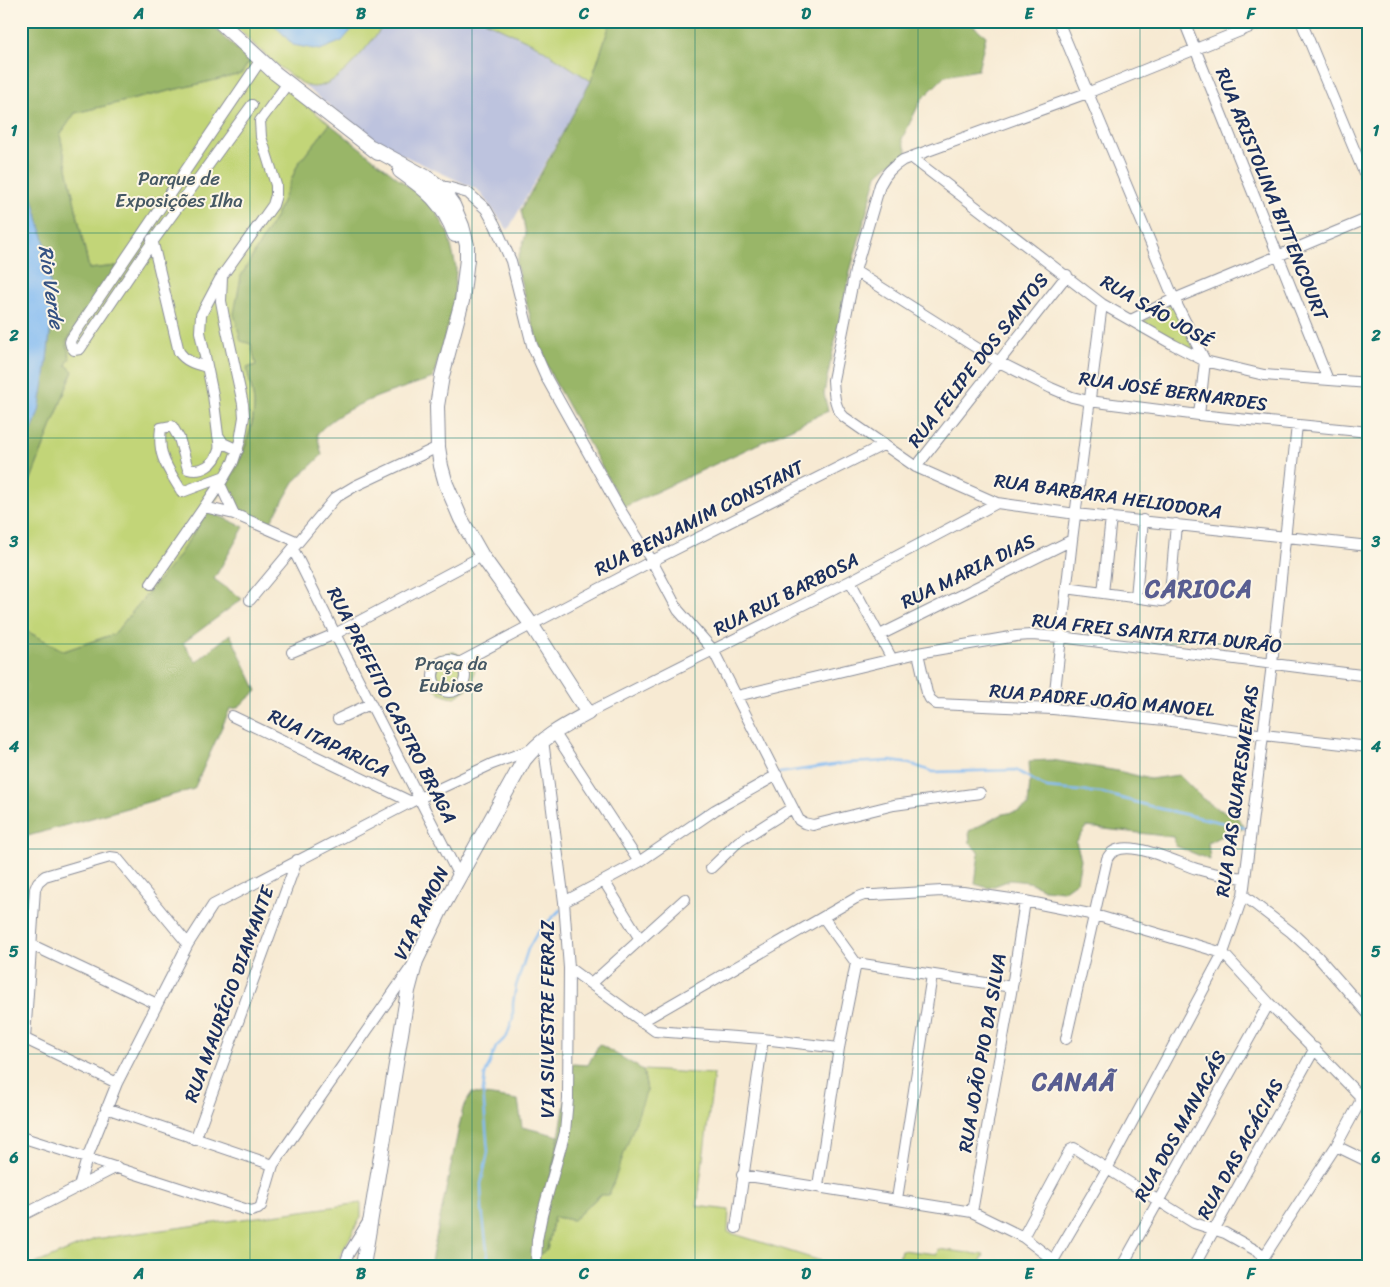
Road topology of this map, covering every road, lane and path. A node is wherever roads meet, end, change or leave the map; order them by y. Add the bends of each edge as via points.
1 (219, 21) edge
2 (1058, 21) edge
3 (1184, 21) edge
4 (1265, 21) edge
5 (1301, 21) edge
6 (1196, 50) junction
7 (260, 60) junction
8 (288, 84) junction
9 (1087, 93) junction
10 (252, 104) dead end
11 (371, 147) junction
12 (911, 157) junction
13 (1369, 185) edge
14 (440, 187) junction
15 (424, 188) junction
16 (1369, 218) edge
17 (148, 228) junction
18 (153, 241) junction
19 (1277, 256) junction
20 (855, 271) junction
21 (1067, 275) junction
22 (222, 276) junction
23 (463, 284) junction
24 (1174, 300) junction
25 (1102, 304) junction
26 (1131, 320) junction
27 (1189, 330) junction
28 (1174, 345) junction
29 (1205, 361) junction
30 (999, 362) junction
31 (207, 367) junction
32 (1328, 380) junction
33 (1369, 383) edge
34 (1090, 401) junction
35 (1199, 415) junction
36 (1297, 425) junction
37 (1369, 432) edge
38 (218, 434) junction
39 (883, 445) junction
40 (438, 447) junction
41 (238, 450) junction
42 (916, 467) junction
43 (222, 480) junction
44 (997, 503) junction
45 (204, 507) junction
46 (234, 514) junction
47 (1076, 514) junction
48 (1111, 517) junction
49 (1143, 520) junction
50 (1176, 524) junction
51 (1285, 537) junction
52 (1072, 540) junction
53 (296, 545) junction
54 (1369, 546) edge
55 (482, 556) junction
56 (652, 561) junction
57 (850, 582) junction
58 (150, 584) dead end
59 (1066, 588) junction
60 (1103, 593) junction
61 (1136, 597) junction
62 (250, 600) dead end
63 (531, 624) junction
64 (334, 634) junction
65 (880, 634) junction
66 (1060, 637) junction
67 (713, 650) junction
68 (292, 652) dead end
69 (918, 653) junction
70 (892, 659) junction
71 (459, 663) dead end
72 (1272, 664) junction
73 (1369, 676) edge
74 (737, 696) junction
75 (370, 704) junction
76 (1053, 709) junction
77 (588, 713) junction
78 (232, 716) dead end
79 (338, 719) dead end
80 (1264, 735) junction
81 (543, 740) junction
82 (1369, 747) edge
83 (778, 775) junction
84 (980, 793) dead end
85 (416, 800) junction
86 (792, 808) junction
87 (297, 860) junction
88 (639, 862) junction
89 (711, 868) dead end
90 (459, 876) junction
91 (1244, 878) junction
92 (604, 881) junction
93 (1243, 895) junction
94 (685, 899) dead end
95 (1025, 901) junction
96 (564, 902) junction
97 (1095, 915) junction
98 (823, 917) junction
99 (640, 939) junction
100 (188, 944) junction
101 (32, 945) junction
102 (1223, 953) junction
103 (416, 961) junction
104 (856, 963) junction
105 (569, 968) junction
106 (932, 975) junction
107 (590, 984) junction
108 (1012, 987) junction
109 (1269, 1003) junction
110 (157, 1004) junction
111 (1369, 1015) edge
112 (642, 1022) junction
113 (23, 1037) edge
114 (764, 1039) junction
115 (1066, 1039) dead end
116 (839, 1048) junction
117 (1315, 1048) junction
118 (117, 1082) junction
119 (106, 1108) junction
120 (21, 1137) edge
121 (195, 1140) junction
122 (1336, 1146) junction
123 (87, 1158) junction
124 (1369, 1162) edge
125 (273, 1165) junction
126 (117, 1167) junction
127 (1107, 1169) junction
128 (742, 1175) junction
129 (79, 1186) junction
130 (818, 1186) junction
131 (897, 1199) junction
132 (1158, 1202) junction
133 (972, 1212) junction
134 (21, 1216) edge
135 (371, 1217) junction
136 (736, 1228) dead end
137 (1215, 1230) junction
138 (1023, 1237) junction
139 (1264, 1255) junction
140 (1051, 1263) edge
141 (344, 1266) edge
142 (363, 1266) edge
143 (536, 1266) edge
144 (1122, 1266) edge
145 (1194, 1266) edge
146 (1258, 1266) edge

1 - 7 main road
2 - 9 street
3 - 6 street, RUA ARISTOLINA BITTENCOURT
4 - 6 street
5 - 13 street
6 - 9 street
6 - 19 street, RUA ARISTOLINA BITTENCOURT
7 - 8 main road
7 - 17 street
8 - 11 main road
8 - 22 street via 260,121 261,138 276,185 273,206
9 - 12 street
9 - 24 street
10 - 18 street
11 - 14 main road
11 - 15 main road
12 - 20 street via 894,165 880,185
12 - 21 street, RUA SÃO JOSÉ
14 - 15 street
14 - 23 main road via 453,205 464,236 467,259
14 - 56 street via 468,193 486,210 495,225 511,261 526,326 539,361 619,508
15 - 23 main road via 442,208 451,225 460,251
16 - 19 street
17 - 18 street
17 - 18 street via 70,342 74,350 80,349
18 - 31 street via 179,352 193,363
19 - 24 street
19 - 32 street, RUA ARISTOLINA BITTENCOURT
20 - 30 street, RUA JOSÉ BERNARDES
20 - 39 street, RUA BARBARA HELIODORA via 833,380 834,399 841,414
21 - 25 street, RUA SÃO JOSÉ
21 - 30 street, RUA FELIPE DOS SANTOS
22 - 31 street via 201,315 200,332
22 - 41 street via 221,301 243,404
23 - 40 main road via 462,301 439,391
24 - 26 street
24 - 27 street
25 - 26 street, RUA SÃO JOSÉ
25 - 34 street
26 - 28 street, RUA SÃO JOSÉ
27 - 28 street via 1183,343
27 - 29 street
28 - 29 street, RUA SÃO JOSÉ
29 - 32 street, RUA SÃO JOSÉ via 1264,375
29 - 35 street
30 - 34 street, RUA JOSÉ BERNARDES via 1072,397
30 - 42 street, RUA FELIPE DOS SANTOS
31 - 38 street
32 - 33 street, RUA SÃO JOSÉ
34 - 35 street, RUA JOSÉ BERNARDES
34 - 47 street
35 - 36 street, RUA JOSÉ BERNARDES
36 - 37 street, RUA JOSÉ BERNARDES
36 - 51 street, RUA DAS QUARESMEIRAS
38 - 41 street via 223,443
38 - 43 street via 218,453 210,466 199,470 188,470 172,426 161,428 159,443 165,464 182,492
39 - 42 street, RUA BARBARA HELIODORA
39 - 56 street, RUA BENJAMIM CONSTANT
40 - 53 street via 342,493
40 - 55 main road via 453,502
41 - 43 street
42 - 44 street, RUA BARBARA HELIODORA
43 - 45 street
43 - 46 street
44 - 47 street, RUA BARBARA HELIODORA
44 - 57 street, RUA RUI BARBOSA
45 - 46 street
45 - 58 street
46 - 53 street
47 - 48 street, RUA BARBARA HELIODORA
47 - 52 street
48 - 49 street, RUA BARBARA HELIODORA
48 - 60 street
49 - 50 street, RUA BARBARA HELIODORA
49 - 61 street
50 - 51 street, RUA BARBARA HELIODORA
50 - 61 street via 1170,595 1162,602
51 - 54 street, RUA BARBARA HELIODORA
51 - 72 street, RUA DAS QUARESMEIRAS
52 - 59 street
52 - 65 street, RUA MARIA DIAS
53 - 62 street
53 - 64 street, RUA PREFEITO CASTRO BRAGA
55 - 63 main road
55 - 64 street
56 - 63 street, RUA BENJAMIM CONSTANT
56 - 67 street via 678,610
57 - 65 street
57 - 67 street, RUA RUI BARBOSA
59 - 60 street
59 - 66 street
60 - 61 street
63 - 71 street, RUA BENJAMIM CONSTANT
63 - 77 main road
64 - 68 street
64 - 75 street, RUA PREFEITO CASTRO BRAGA
65 - 70 street
66 - 69 street, RUA FREI SANTA RITA DURÃO via 1016,636
66 - 72 street, RUA FREI SANTA RITA DURÃO
66 - 76 street
67 - 74 street
67 - 77 street, RUA RUI BARBOSA
69 - 70 street, RUA FREI SANTA RITA DURÃO
69 - 76 street, RUA PADRE JOÃO MANOEL via 927,693 936,704
70 - 74 street, RUA FREI SANTA RITA DURÃO
72 - 73 street, RUA FREI SANTA RITA DURÃO
72 - 80 street, RUA DAS QUARESMEIRAS
74 - 83 street
75 - 79 street
75 - 85 street, RUA PREFEITO CASTRO BRAGA
76 - 80 street, RUA PADRE JOÃO MANOEL via 1165,720
77 - 81 main road, VIA RAMON
78 - 85 street, RUA ITAPARICA
80 - 82 street, RUA PADRE JOÃO MANOEL
80 - 91 street, RUA DAS QUARESMEIRAS
81 - 85 street
81 - 88 street
81 - 90 main road, VIA RAMON via 512,779
81 - 96 street, VIA SILVESTRE FERRAZ
83 - 86 street
83 - 88 street via 715,810
84 - 86 street via 894,805 813,825 799,820
85 - 87 street
85 - 90 street, RUA PREFEITO CASTRO BRAGA
86 - 89 street via 738,842
87 - 100 street via 218,901 208,910
87 - 121 street, RUA MAURÍCIO DIAMANTE
88 - 92 street
90 - 103 main road, VIA RAMON
91 - 93 street, RUA DAS QUARESMEIRAS
91 - 97 street via 1195,869 1151,852 1128,848 1116,850 1107,859
92 - 96 street
92 - 99 street
93 - 102 street, RUA DAS QUARESMEIRAS
93 - 111 street via 1318,957
94 - 99 street
95 - 97 street
95 - 98 street via 949,891 864,895
95 - 108 street, RUA JOÃO PIO DA SILVA
96 - 105 street, VIA SILVESTRE FERRAZ
97 - 102 street
97 - 115 street
98 - 104 street
98 - 112 street
99 - 107 street
100 - 101 street via 121,861 110,857 45,876 38,882
100 - 110 street
101 - 110 street
101 - 113 street
102 - 109 street
102 - 127 street, RUA DAS QUARESMEIRAS
103 - 125 street
103 - 135 main road, VIA RAMON via 408,991
104 - 106 street
104 - 116 street
105 - 107 street
105 - 143 street, VIA SILVESTRE FERRAZ via 565,1132 542,1215
106 - 108 street
106 - 131 street
107 - 112 street
108 - 133 street, RUA JOÃO PIO DA SILVA
109 - 117 street
109 - 132 street, RUA DOS MANACÁS
110 - 118 street
112 - 114 street via 660,1033
113 - 118 street
114 - 116 street
114 - 128 street
116 - 130 street
117 - 122 street via 1359,1094 1360,1102
117 - 137 street, RUA DAS ACÁCIAS
118 - 119 street
119 - 121 street
119 - 123 street
120 - 123 street
121 - 125 street
122 - 124 street
122 - 139 street
123 - 126 street
123 - 129 street
125 - 126 street via 261,1206 250,1211
126 - 129 street
127 - 132 street
127 - 138 street via 1076,1148 1070,1150
127 - 140 street, RUA DAS QUARESMEIRAS
128 - 130 street
128 - 136 street
129 - 134 street
130 - 131 street
131 - 133 street
132 - 137 street via 1194,1223
132 - 144 street, RUA DOS MANACÁS
133 - 138 street
135 - 141 street
135 - 142 main road, VIA RAMON
137 - 139 street
137 - 145 street, RUA DAS ACÁCIAS
138 - 140 street
139 - 146 street

